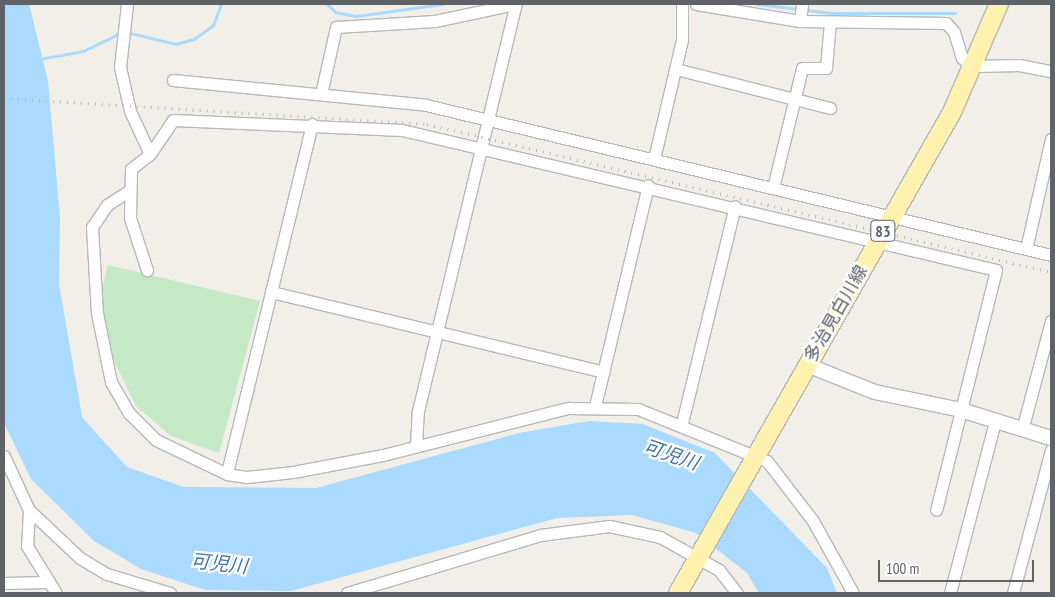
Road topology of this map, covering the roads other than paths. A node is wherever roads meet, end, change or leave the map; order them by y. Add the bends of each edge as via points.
1 (127, 4) edge
2 (515, 4) edge
3 (682, 4) edge
4 (696, 4) edge
5 (802, 4) edge
6 (999, 4) edge
7 (800, 21) junction
8 (830, 22) junction
9 (973, 66) junction
10 (676, 69) junction
11 (1051, 71) edge
12 (173, 80) dead end
13 (321, 94) junction
14 (794, 99) junction
15 (830, 108) dead end
16 (489, 119) junction
17 (312, 124) junction
18 (1050, 145) edge
19 (482, 146) junction
20 (150, 154) junction
21 (654, 159) junction
22 (648, 185) junction
23 (773, 188) junction
24 (130, 190) junction
25 (735, 206) junction
26 (891, 216) junction
27 (878, 243) junction
28 (1026, 249) junction
29 (1051, 255) edge
30 (147, 270) dead end
31 (271, 292) junction
32 (1051, 321) edge
33 (437, 334) junction
34 (1047, 355) edge
35 (807, 365) junction
36 (603, 372) junction
37 (595, 406) junction
38 (961, 410) junction
39 (995, 422) junction
40 (682, 423) junction
41 (1022, 430) junction
42 (1051, 438) edge
43 (416, 446) junction
44 (1051, 450) edge
45 (757, 454) junction
46 (4, 456) edge
47 (227, 474) junction
48 (29, 510) junction
49 (936, 510) dead end
50 (700, 559) junction
51 (4, 582) edge
52 (46, 582) junction
53 (56, 593) edge
54 (170, 593) edge
55 (347, 593) edge
56 (678, 593) edge
57 (737, 593) edge
58 (853, 593) edge
59 (950, 593) edge
60 (1013, 593) edge

1 - 20 street via 120,67 130,111
2 - 13 street via 435,21 336,27
2 - 16 street
3 - 10 street via 682,40
4 - 7 street
5 - 7 street
6 - 9 main road, 多治見白川線 / 83
7 - 8 street
8 - 9 street via 946,23 954,32 962,58
8 - 14 street via 826,68 802,68
9 - 11 street via 1019,65
9 - 26 main road, 多治見白川線 / 83 via 952,112
10 - 14 street
10 - 21 street
12 - 13 street
13 - 16 street via 426,105
14 - 15 street
14 - 23 street
16 - 19 street
16 - 21 street
17 - 19 street via 402,130
17 - 20 street via 173,120
17 - 31 street
18 - 28 street
19 - 22 street
19 - 33 street
20 - 24 street via 131,169
21 - 23 street
22 - 25 street
22 - 36 street
23 - 26 street
24 - 30 street via 130,218
24 - 47 street via 107,205 92,227 97,313 111,382 129,413 156,440
25 - 27 street
25 - 40 street
26 - 27 main road, 多治見白川線 / 83
26 - 28 street
27 - 35 main road, 多治見白川線 / 83
27 - 38 street via 996,270
28 - 29 street
31 - 33 street
31 - 47 street
32 - 34 street
33 - 36 street
33 - 43 street via 418,411
34 - 41 street
35 - 38 street via 875,392
35 - 45 main road, 多治見白川線 / 83
36 - 37 street
37 - 40 street via 638,409
37 - 43 street via 538,413
38 - 39 street
38 - 49 street
39 - 41 street
39 - 59 street
40 - 45 street
41 - 42 street
43 - 47 street via 294,472 247,477
44 - 60 street
45 - 50 main road, 多治見白川線 / 83
45 - 58 street via 778,472 808,514
46 - 48 street
48 - 52 street via 27,546
48 - 54 street via 80,558 107,574
50 - 55 street via 634,529 578,528
50 - 56 main road, 多治見白川線 / 83
50 - 57 street via 719,570
51 - 52 street
52 - 53 street

